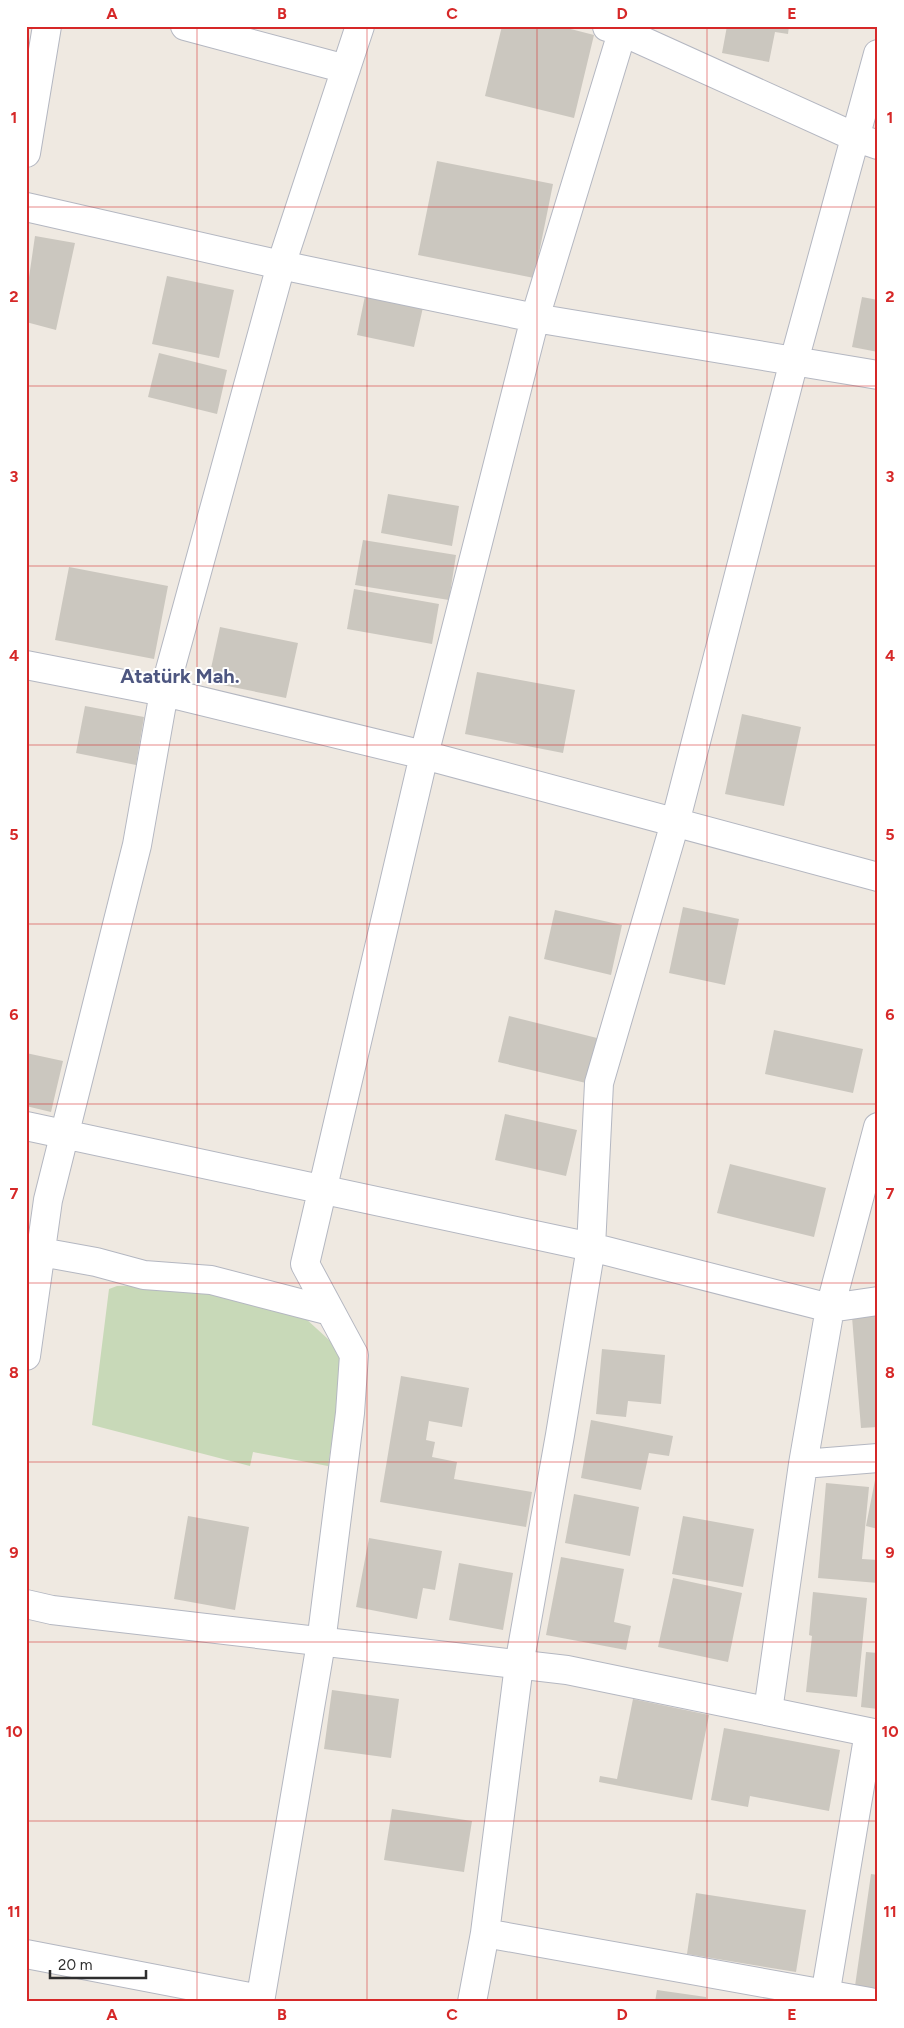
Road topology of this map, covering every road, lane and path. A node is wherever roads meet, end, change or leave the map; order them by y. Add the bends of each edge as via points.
1 (47, 26) edge
2 (185, 26) edge
3 (360, 26) edge
4 (617, 28) edge
5 (878, 54) edge
6 (346, 69) junction
7 (866, 141) edge
8 (26, 153) edge
9 (26, 207) edge
10 (281, 266) junction
11 (536, 318) junction
12 (794, 361) junction
13 (878, 375) edge
14 (26, 665) edge
15 (164, 692) junction
16 (424, 755) junction
17 (675, 823) junction
18 (878, 876) edge
19 (26, 1126) edge
20 (878, 1127) edge
21 (65, 1134) junction
22 (322, 1188) junction
23 (591, 1247) junction
24 (41, 1252) junction
25 (878, 1301) edge
26 (830, 1308) junction
27 (330, 1311) junction
28 (26, 1356) edge
29 (878, 1458) edge
30 (803, 1464) junction
31 (26, 1604) edge
32 (321, 1643) junction
33 (519, 1665) junction
34 (768, 1711) junction
35 (874, 1733) edge
36 (485, 1933) junction
37 (26, 1954) edge
38 (825, 1998) edge
39 (260, 2001) edge
40 (472, 2002) edge
41 (870, 2002) edge

1 - 8 street
2 - 6 street
3 - 6 street
4 - 7 street
4 - 11 street
5 - 7 street
6 - 10 street
7 - 12 street
9 - 10 street
10 - 11 street
10 - 15 street
11 - 12 street
11 - 16 street
12 - 13 street
12 - 17 street
14 - 15 street
15 - 16 street
15 - 21 street via 137,844
16 - 17 street
16 - 22 street
17 - 18 street
17 - 23 street via 599,1083
19 - 21 street
20 - 26 street
21 - 22 street
21 - 24 street via 48,1200
22 - 23 street
22 - 27 street via 305,1264
23 - 26 street
23 - 33 street
24 - 27 street via 144,1275 211,1280
24 - 28 street
25 - 26 street
26 - 30 street
27 - 32 street via 354,1355 350,1413
29 - 30 street
30 - 34 street
31 - 32 street via 52,1610
32 - 33 street
32 - 39 street
33 - 34 street via 567,1670
33 - 36 street
34 - 35 street
35 - 38 street
36 - 38 street
36 - 40 street
37 - 39 street
38 - 41 street

